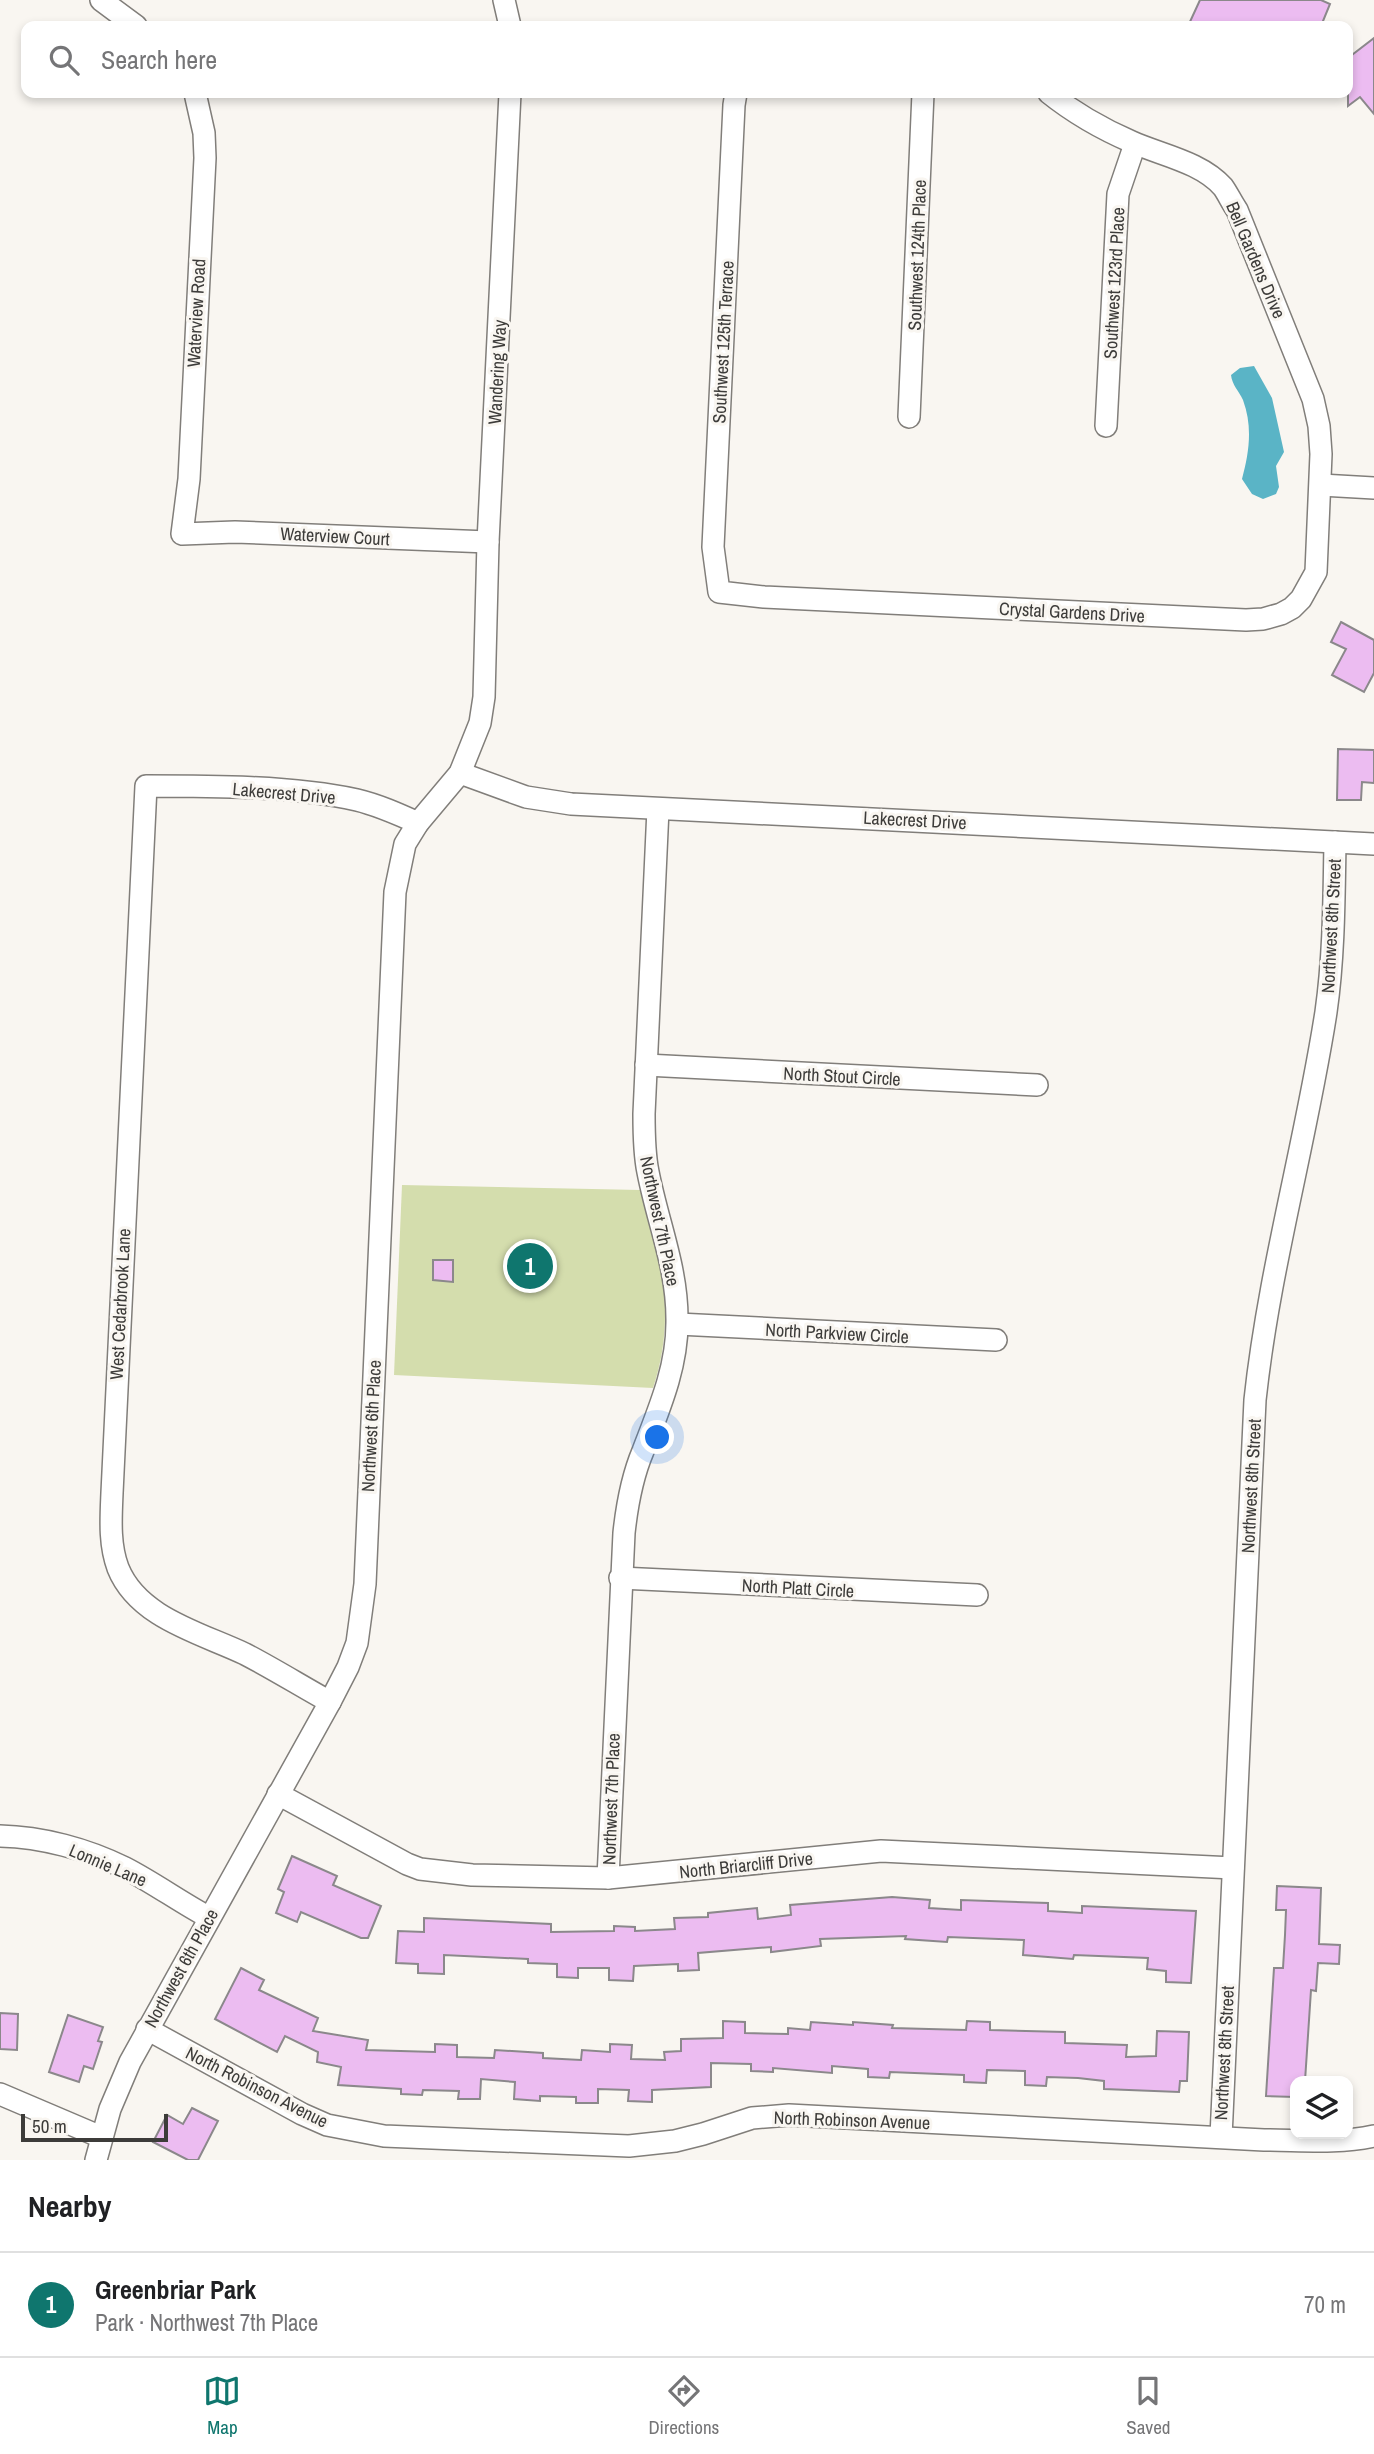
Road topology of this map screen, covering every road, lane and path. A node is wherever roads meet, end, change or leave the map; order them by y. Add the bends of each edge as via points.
1 (101, 0) edge
2 (504, 0) edge
3 (129, 21) edge
4 (509, 21) edge
5 (196, 98) edge
6 (510, 98) edge
7 (735, 98) edge
8 (923, 98) edge
9 (1056, 98) edge
10 (1135, 144) junction
11 (909, 417) dead end
12 (1106, 426) dead end
13 (1321, 485) junction
14 (1374, 488) edge
15 (183, 534) joint
16 (488, 542) junction
17 (719, 592) joint
18 (484, 652) joint
19 (460, 773) junction
20 (146, 786) joint
21 (658, 808) junction
22 (418, 823) junction
23 (1335, 842) junction
24 (1374, 844) edge
25 (646, 1065) junction
26 (1037, 1085) dead end
27 (678, 1325) junction
28 (996, 1340) dead end
29 (620, 1578) junction
30 (977, 1595) dead end
31 (330, 1702) junction
32 (278, 1794) junction
33 (0, 1836) edge
34 (1233, 1868) junction
35 (608, 1878) junction
36 (208, 1917) junction
37 (147, 2029) junction
38 (0, 2094) edge
39 (1374, 2136) edge
40 (101, 2137) junction
41 (1221, 2137) junction
42 (595, 2153) edge
43 (96, 2160) edge

1 - 3 street
2 - 4 street
5 - 15 street, Waterview Road via 205,158
6 - 16 street, Wandering Way
7 - 17 street, Southwest 125th Terrace via 713,547
8 - 11 street, Southwest 124th Place
9 - 10 street, Bell Gardens Drive
10 - 12 street, Southwest 123rd Place via 1118,194
10 - 13 street, Bell Gardens Drive via 1189,164 1214,180 1237,210 1313,399
13 - 14 street
13 - 17 street, Crystal Gardens Drive via 1318,556 1309,587 1292,608 1264,619
15 - 16 street, Waterview Court
16 - 18 street, Wandering Way
18 - 19 street, Northwest 6th Place via 480,723
19 - 21 street, Lakecrest Drive via 548,802
19 - 22 street, Northwest 6th Place
20 - 22 street, Lakecrest Drive via 331,796 373,805
20 - 31 street, West Cedarbrook Lane via 111,1493 113,1546 118,1568 143,1602 169,1620 275,1670
21 - 23 street, Lakecrest Drive
21 - 25 street, Northwest 7th Place
22 - 31 street, Northwest 6th Place via 405,844 395,892 362,1618 358,1643
23 - 24 street, Lakecrest Drive
23 - 34 street, Northwest 8th Street via 1327,1004 1264,1328 1255,1400
25 - 26 street, North Stout Circle
25 - 27 street, Northwest 7th Place via 644,1148 673,1271
27 - 28 street, North Parkview Circle
27 - 29 street, Northwest 7th Place via 663,1403 632,1484
29 - 30 street, North Platt Circle
29 - 35 street, Northwest 7th Place
31 - 32 street, Northwest 6th Place
32 - 35 street, North Briarcliff Drive via 419,1869
32 - 36 street, Northwest 6th Place
33 - 36 street, Lonnie Lane via 55,1843 98,1857
34 - 35 street, North Briarcliff Drive via 881,1851
34 - 41 street, Northwest 8th Street
36 - 37 street, Northwest 6th Place
37 - 40 street, Northwest 6th Place
37 - 42 street, North Robinson Avenue via 302,2114 337,2127 384,2136
38 - 40 street
39 - 41 street, North Robinson Avenue via 1324,2141
40 - 43 street, Northwest 6th Place
41 - 42 street, North Robinson Avenue via 789,2115 752,2118 675,2141

